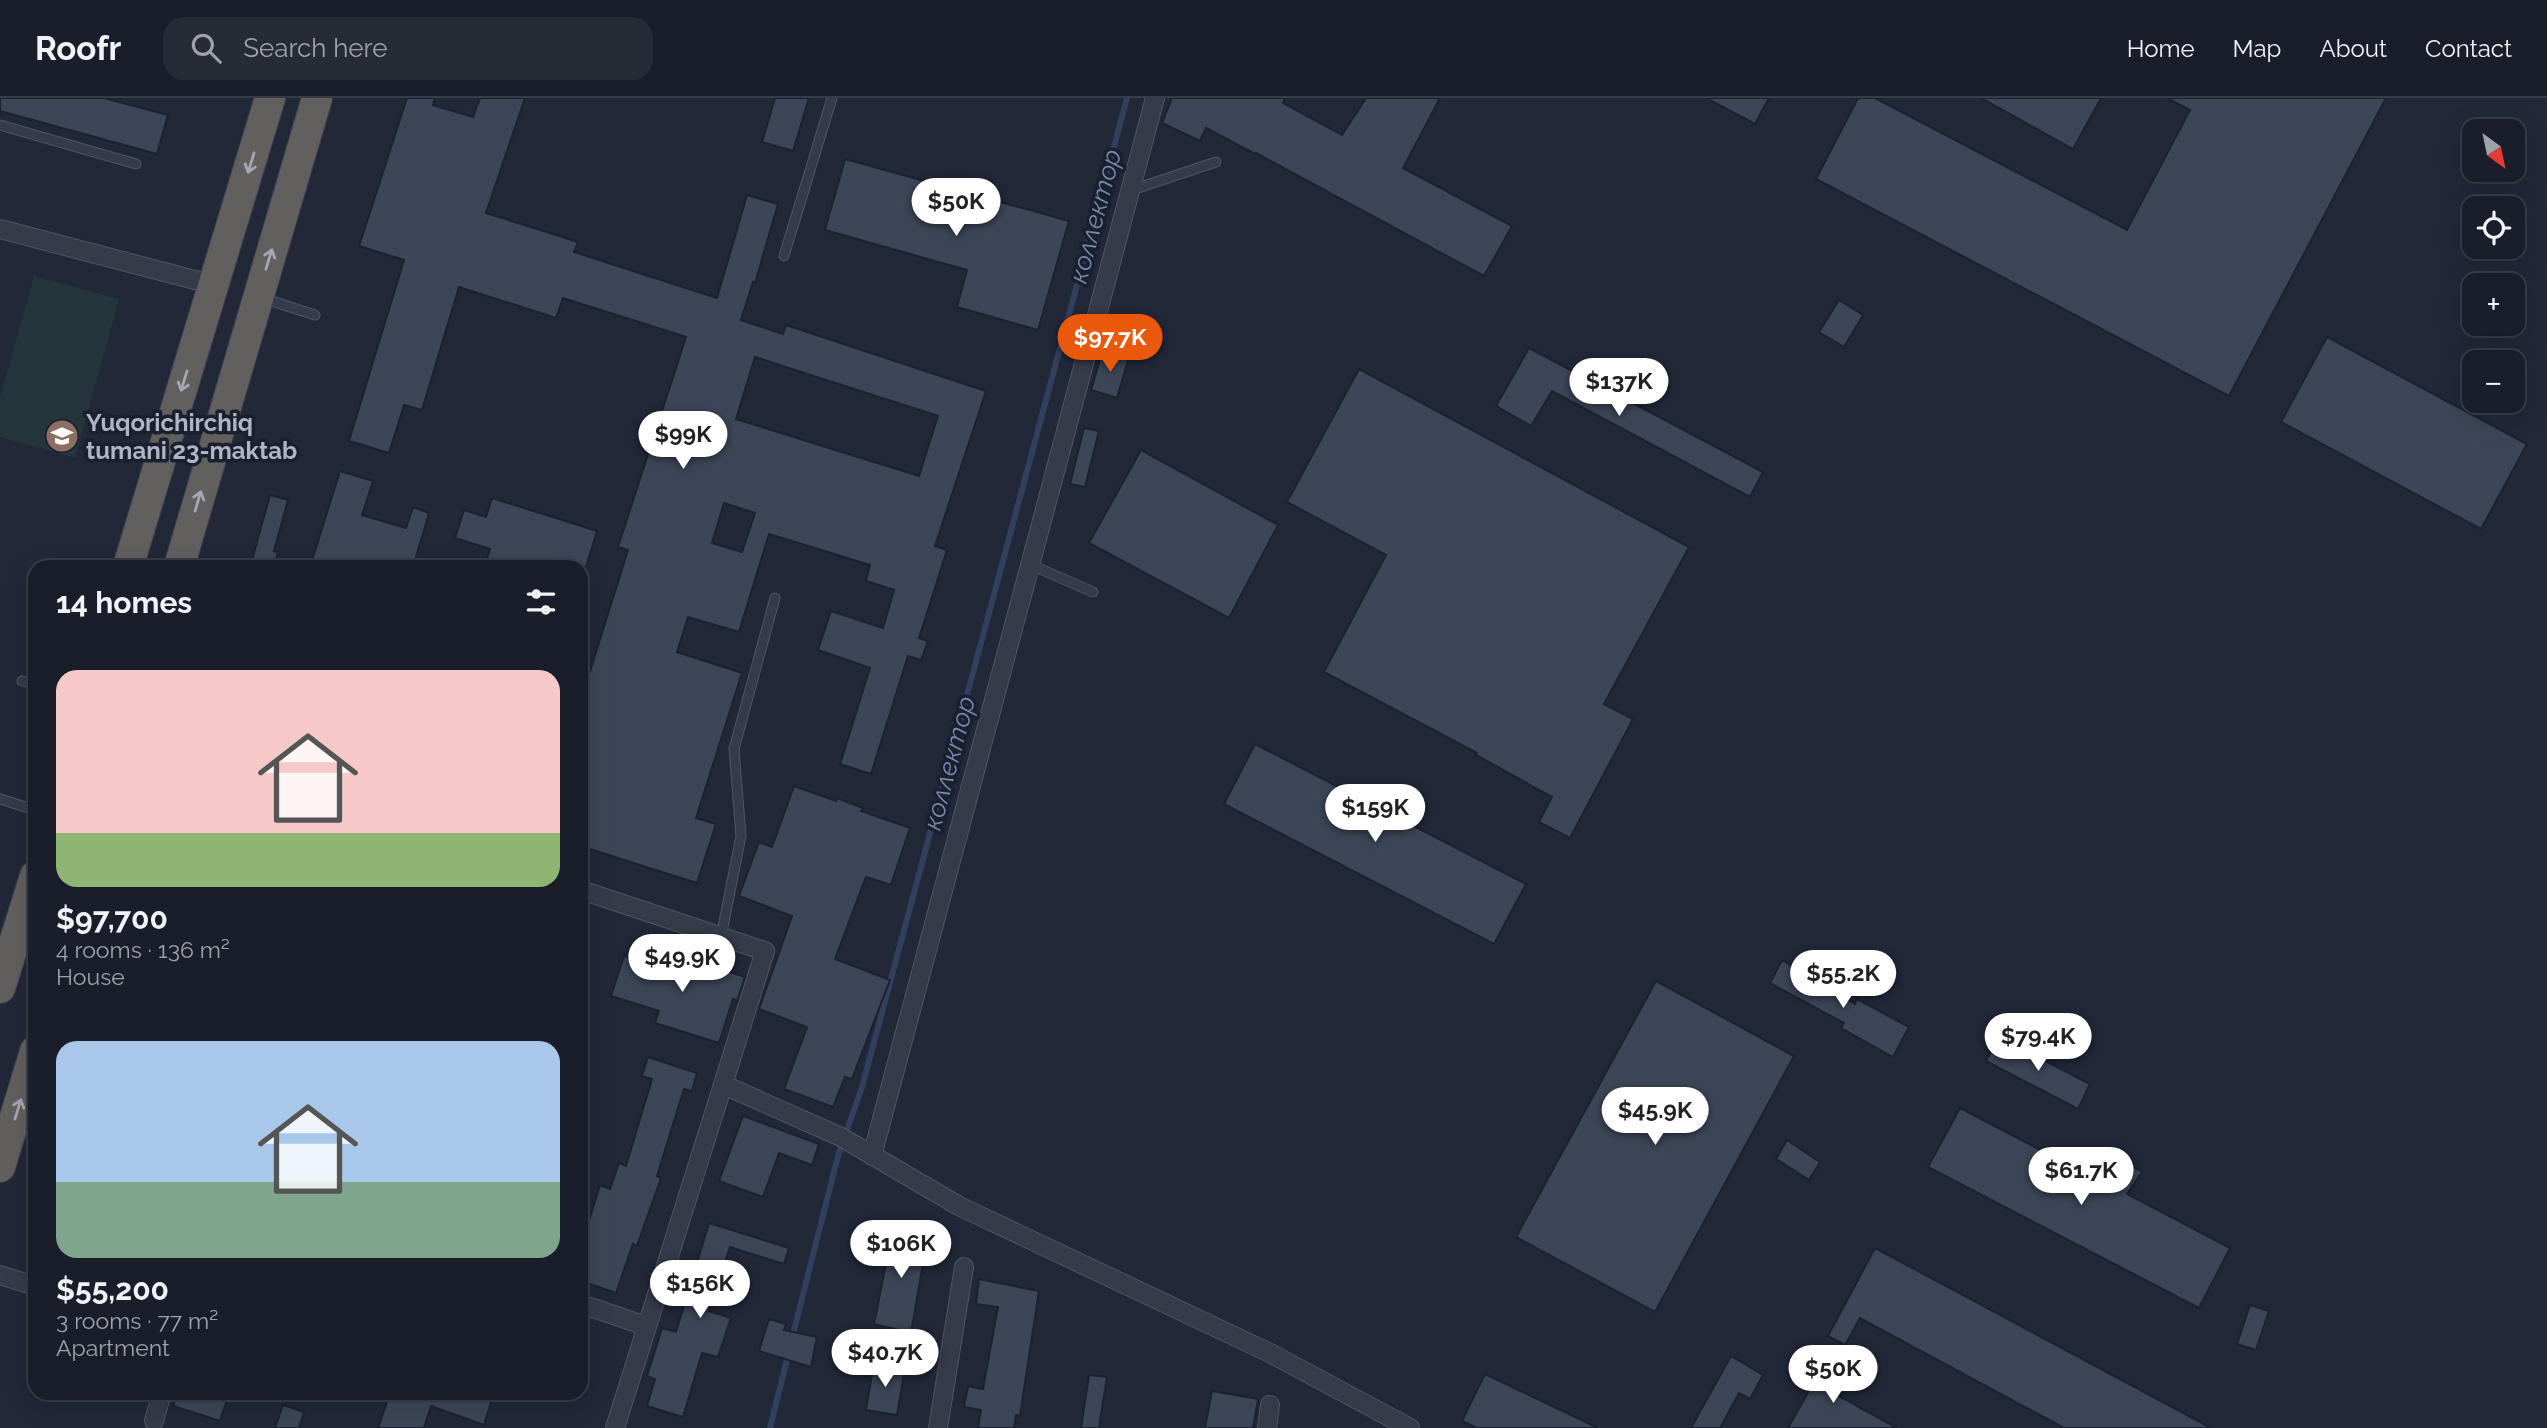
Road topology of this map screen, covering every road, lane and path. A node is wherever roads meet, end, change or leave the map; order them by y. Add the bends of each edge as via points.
1 (270, 98) edge
2 (317, 98) edge
3 (832, 98) edge
4 (1155, 98) edge
5 (0, 125) edge
6 (1216, 162) dead end
7 (136, 164) dead end
8 (1132, 190) junction
9 (0, 229) edge
10 (784, 256) dead end
11 (214, 285) junction
12 (257, 297) junction
13 (315, 315) dead end
14 (130, 560) edge
15 (181, 560) edge
16 (1031, 565) junction
17 (1093, 592) dead end
18 (775, 598) dead end
19 (22, 681) dead end
20 (28, 682) edge
21 (0, 799) edge
22 (28, 808) edge
23 (588, 892) edge
24 (28, 893) edge
25 (721, 937) junction
26 (6, 945) edge
27 (0, 988) edge
28 (28, 1074) edge
29 (724, 1085) junction
30 (868, 1153) junction
31 (0, 1167) edge
32 (964, 1267) dead end
33 (0, 1275) edge
34 (28, 1284) edge
35 (588, 1306) edge
36 (646, 1326) junction
37 (160, 1400) edge
38 (1270, 1405) dead end
39 (154, 1420) dead end
40 (615, 1428) edge
41 (938, 1428) edge
42 (1267, 1428) edge
43 (1410, 1428) edge

1 -> 11 highway
12 -> 2 highway
3 - 10 lane
4 - 8 street
5 - 7 lane
6 - 8 lane
8 - 16 street
9 - 11 street
11 - 12 highway
11 -> 14 highway
12 - 13 lane
15 -> 12 highway
16 - 17 lane
16 - 30 street
18 - 25 lane via 734,749 741,836
19 - 20 lane
21 - 22 lane
23 - 25 street
24 - 26 highway
25 - 29 street via 765,951
26 - 27 highway
31 -> 28 highway
29 - 30 street
29 - 36 street
30 - 43 street via 959,1206 1270,1353
32 - 41 street
33 - 34 street
35 - 36 street
36 - 40 street
37 - 39 street
38 - 42 street

